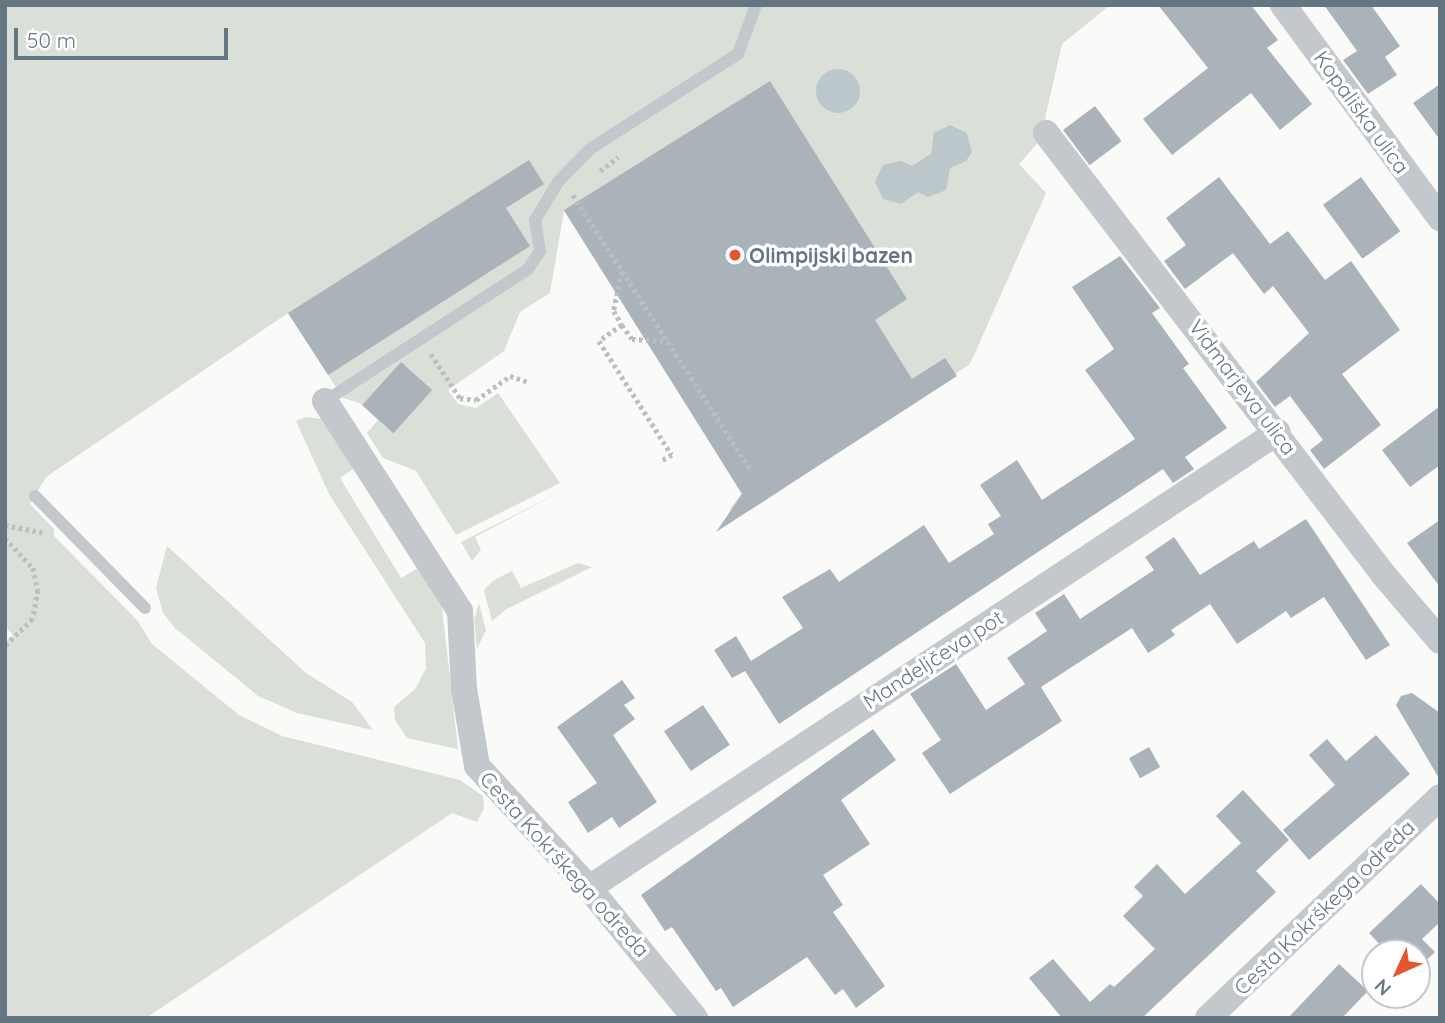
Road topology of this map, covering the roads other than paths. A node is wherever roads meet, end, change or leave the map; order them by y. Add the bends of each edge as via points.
1 (756, 5) edge
2 (1283, 5) edge
3 (1046, 134) dead end
4 (1440, 218) edge
5 (325, 401) joint
6 (1278, 432) junction
7 (35, 496) dead end
8 (145, 608) dead end
9 (1440, 641) edge
10 (1440, 797) edge
11 (589, 888) junction
12 (695, 1018) edge
13 (1209, 1018) edge

1 - 5 lane via 738,54 590,149 558,182 536,220 540,251 528,269
2 - 4 street, Kopališka ulica
3 - 6 street, Vidmarjeva ulica
5 - 11 street, Cesta Kokrškega odreda via 460,611 464,689 477,766
6 - 9 street, Vidmarjeva ulica via 1383,574
6 - 11 street, Mandeljčeva pot
7 - 8 lane
10 - 13 street, Cesta Kokrškega odreda
11 - 12 street, Cesta Kokrškega odreda

